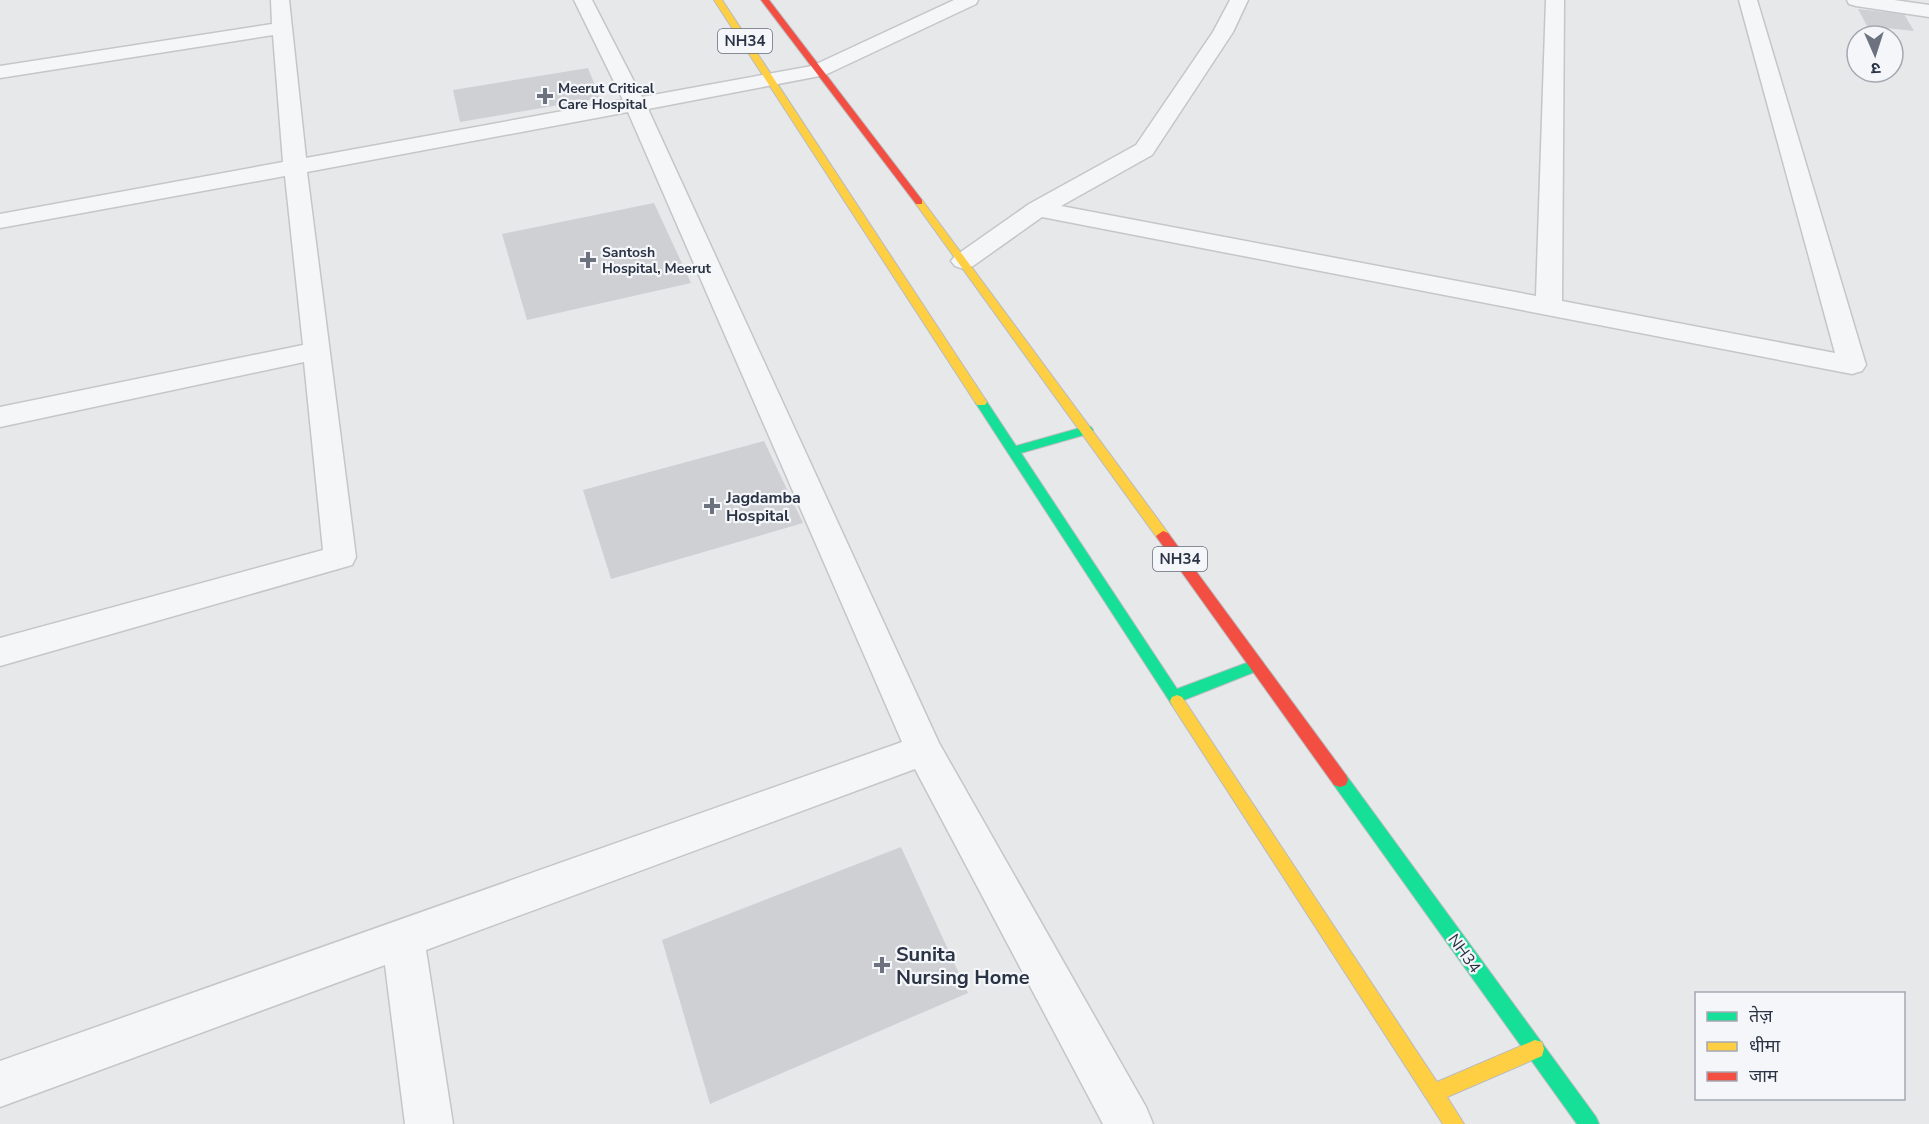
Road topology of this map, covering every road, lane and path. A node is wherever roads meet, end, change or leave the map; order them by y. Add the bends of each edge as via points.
1 (280, 0) edge
2 (583, 0) edge
3 (718, 0) edge
4 (765, 0) edge
5 (969, 0) edge
6 (1239, 0) edge
7 (1555, 0) edge
8 (1748, 0) edge
9 (1856, 0) edge
10 (1929, 11) edge
11 (282, 28) junction
12 (818, 71) junction
13 (0, 72) edge
14 (771, 82) junction
15 (635, 103) junction
16 (295, 166) junction
17 (1038, 209) junction
18 (0, 221) edge
19 (964, 261) junction
20 (1549, 307) junction
21 (317, 351) junction
22 (0, 417) edge
23 (1086, 430) junction
24 (1013, 451) junction
25 (0, 652) edge
26 (1257, 665) junction
27 (1174, 697) junction
28 (924, 750) junction
29 (403, 939) junction
30 (1535, 1049) junction
31 (0, 1084) edge
32 (1434, 1093) junction
33 (429, 1124) edge
34 (1129, 1124) edge
35 (1454, 1124) edge
36 (1589, 1124) edge

1 - 11 street
2 - 15 street
3 - 14 highway, NH34
4 - 12 highway, NH34 / NH34
5 - 12 street
6 - 17 street via 1223,32 1144,150
7 - 20 street
8 - 20 street via 1852,365
9 - 10 street
11 - 13 street
11 - 16 street
12 - 14 street
12 - 19 highway, NH34 / NH34
14 - 15 street
14 - 24 highway, NH34
15 - 16 street
15 - 28 street
16 - 18 street
16 - 21 street
17 - 19 street
17 - 20 street
19 - 23 highway, NH34 / NH34
21 - 22 street
21 - 25 street via 340,557
23 - 24 highway
23 - 26 highway, NH34 / NH34
24 - 27 highway, NH34
26 - 27 highway
26 - 30 highway, NH34 / NH34
27 - 32 highway, NH34
28 - 29 street
28 - 34 street
29 - 31 street
29 - 33 street
30 - 32 highway
30 - 36 highway, NH34 / NH34
32 - 35 highway, NH34

